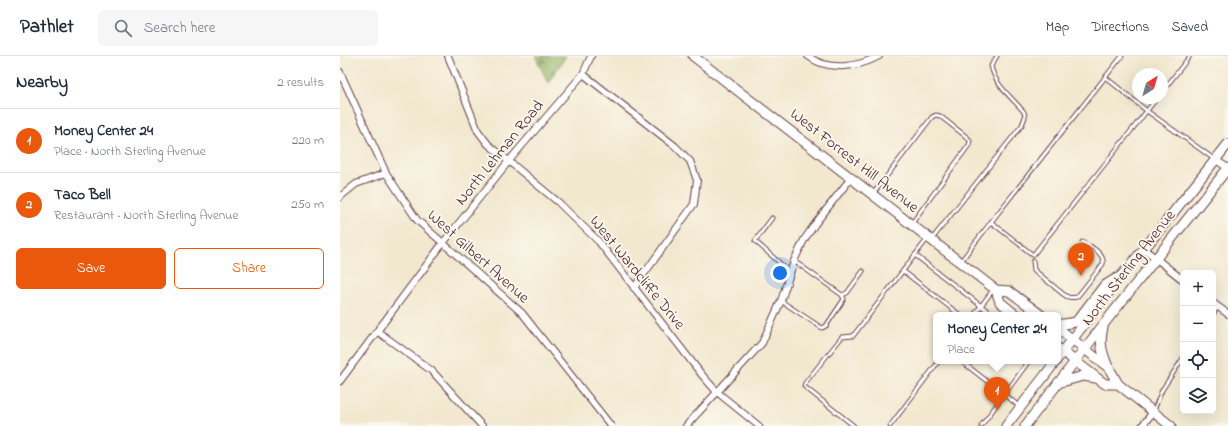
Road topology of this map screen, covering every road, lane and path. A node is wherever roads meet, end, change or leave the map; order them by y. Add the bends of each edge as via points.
1 (448, 56) edge
2 (591, 56) edge
3 (693, 56) edge
4 (808, 56) edge
5 (879, 56) edge
6 (997, 56) edge
7 (1122, 56) edge
8 (1190, 56) edge
9 (340, 72) edge
10 (583, 74) junction
11 (1105, 77) junction
12 (1168, 84) edge
13 (1152, 104) edge
14 (1147, 111) junction
15 (1228, 144) edge
16 (1216, 160) junction
17 (508, 162) junction
18 (1228, 168) edge
19 (386, 173) junction
20 (851, 178) junction
21 (872, 195) junction
22 (340, 197) edge
23 (772, 218) dead end
24 (990, 222) junction
25 (911, 224) junction
26 (930, 239) junction
27 (1082, 242) dead end
28 (443, 243) junction
29 (1144, 249) junction
30 (915, 255) junction
31 (1156, 259) junction
32 (794, 261) junction
33 (1034, 261) dead end
34 (960, 262) junction
35 (863, 271) dead end
36 (903, 271) junction
37 (790, 272) junction
38 (1122, 275) junction
39 (1180, 278) edge
40 (634, 288) junction
41 (995, 289) junction
42 (842, 295) junction
43 (781, 301) junction
44 (1216, 305) edge
45 (981, 306) junction
46 (956, 312) edge
47 (976, 312) edge
48 (989, 312) edge
49 (1012, 312) edge
50 (1037, 312) edge
51 (1228, 314) edge
52 (1104, 323) junction
53 (1061, 324) edge
54 (1061, 330) edge
55 (377, 331) junction
56 (1073, 340) junction
57 (1084, 349) junction
58 (1061, 352) edge
59 (1061, 354) edge
60 (1075, 361) junction
61 (1180, 363) edge
62 (937, 364) edge
63 (965, 364) edge
64 (1027, 364) edge
65 (1047, 364) edge
66 (1054, 364) edge
67 (1108, 368) junction
68 (1045, 375) junction
69 (1097, 378) junction
70 (340, 381) edge
71 (1058, 383) junction
72 (1118, 384) junction
73 (717, 392) junction
74 (1004, 394) junction
75 (1021, 407) junction
76 (1153, 412) junction
77 (482, 426) edge
78 (611, 426) edge
79 (686, 426) edge
80 (759, 426) edge
81 (854, 426) edge
82 (890, 426) edge
83 (981, 426) edge
84 (1006, 426) edge
85 (1025, 426) edge
86 (1142, 426) edge
87 (1171, 426) edge

1 - 17 street, West Wardcliffe Drive via 478,131
2 - 10 street, North Lehman Road
3 - 20 main road, West Forrest Hill Avenue
4 - 5 street via 829,65 845,66 869,62
6 - 26 lane via 991,66 994,76 1024,112 1025,117 1022,125
7 - 11 lane
8 - 12 lane
9 - 19 street, West Gilbert Avenue
10 - 17 street, North Lehman Road
10 - 40 street via 675,146 690,161 697,180 694,204
11 - 14 lane
11 - 24 lane
13 - 14 lane
14 - 16 lane
14 - 24 lane via 1033,256
15 - 16 main road, North Sterling Avenue
16 - 18 street
16 - 29 main road, North Sterling Avenue
17 - 28 street, North Lehman Road
17 - 40 street, West Wardcliffe Drive via 558,202 599,242
18 - 31 main road, North Sterling Avenue
19 - 22 street via 356,184
19 - 28 street, West Gilbert Avenue via 416,220
20 - 21 main road, West Forrest Hill Avenue
20 - 32 street via 804,240
21 - 25 main road, West Forrest Hill Avenue
21 - 25 lane via 932,117 940,116 968,138 969,145
23 - 37 lane via 755,240
24 - 34 lane
25 - 26 main road, West Forrest Hill Avenue
26 - 30 lane
26 - 34 main road, West Forrest Hill Avenue
27 - 33 lane via 1100,254 1103,264 1077,297 1067,297 1034,270
28 - 55 street, North Lehman Road
28 - 78 street, West Gilbert Avenue via 522,313
29 - 31 street
29 - 38 main road, North Sterling Avenue
30 - 36 lane
30 - 45 lane
31 - 39 street
31 - 52 main road, North Sterling Avenue
32 - 37 street
32 - 42 lane
34 - 41 main road, West Forrest Hill Avenue
35 - 42 lane via 848,293
36 - 46 lane
36 - 81 lane via 853,336 842,337 804,386
37 - 43 street
38 - 53 main road via 1104,286 1076,322
38 - 56 main road, North Sterling Avenue
40 - 73 street, West Wardcliffe Drive
41 - 45 lane
41 - 49 main road, West Forrest Hill Avenue via 1000,302
41 - 50 main road, West Forrest Hill Avenue via 1009,291
42 - 43 lane via 843,302 822,328
43 - 73 street via 762,343
44 - 51 street
45 - 47 lane
45 - 48 lane
52 - 57 main road, North Sterling Avenue
52 - 67 main road via 1101,345
54 - 56 main road
55 - 70 street, North Lehman Road
55 - 77 street via 432,371
56 - 57 main road
56 - 58 main road, North Sterling Avenue
57 - 60 main road, North Sterling Avenue
57 - 67 main road
59 - 60 main road
60 - 69 main road
60 - 71 main road, North Sterling Avenue
61 - 76 lane via 1162,390
62 - 82 lane
63 - 74 lane
64 - 74 lane
65 - 68 main road
66 - 68 main road
67 - 72 main road
68 - 75 main road
69 - 71 main road via 1083,376
69 - 72 main road via 1105,384
71 - 85 main road, North Sterling Avenue
72 - 76 main road
73 - 79 street
73 - 80 street, West Wardcliffe Drive
74 - 75 lane
74 - 83 lane
75 - 84 main road
76 - 86 street
76 - 87 main road

